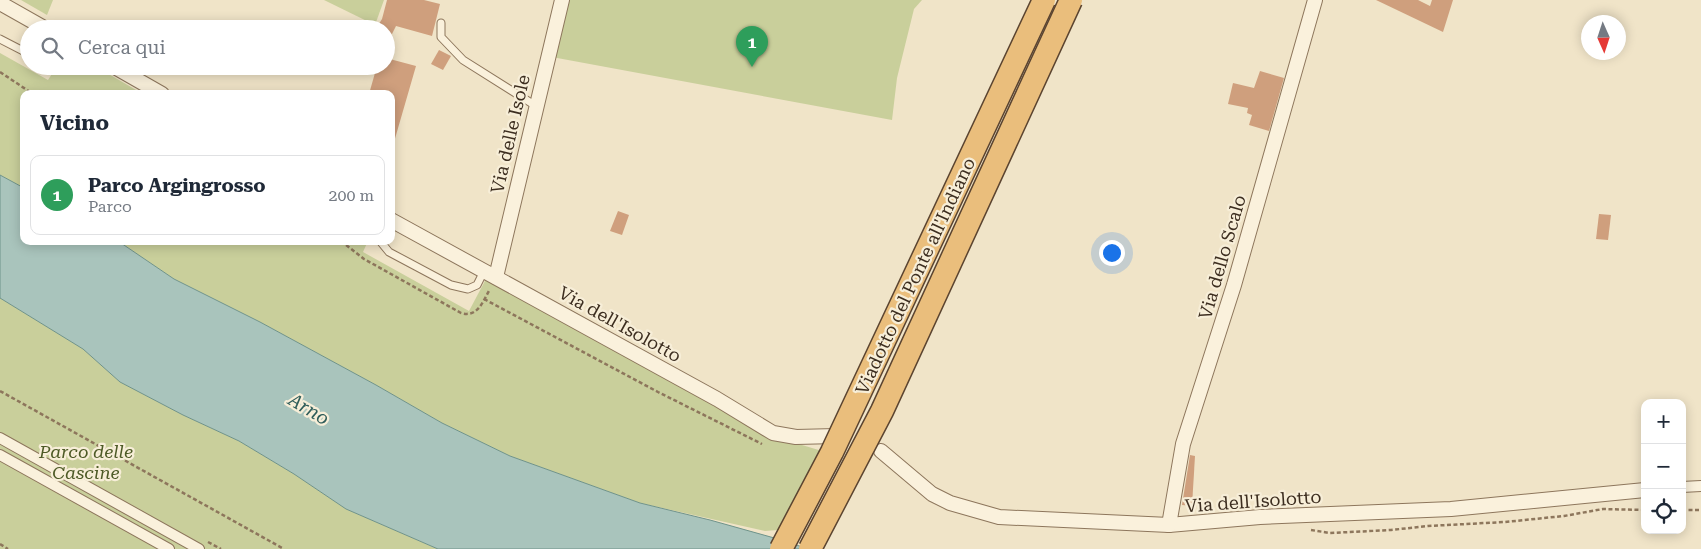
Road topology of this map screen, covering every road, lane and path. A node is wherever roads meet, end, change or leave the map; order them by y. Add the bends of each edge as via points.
1 (562, 0) edge
2 (1044, 0) edge
3 (1070, 0) edge
4 (1315, 0) edge
5 (0, 3) edge
6 (30, 20) edge
7 (441, 23) dead end
8 (0, 38) edge
9 (20, 49) edge
10 (0, 72) edge
11 (129, 75) edge
12 (27, 90) edge
13 (155, 90) edge
14 (536, 106) junction
15 (395, 222) edge
16 (346, 245) edge
17 (383, 245) edge
18 (490, 274) junction
19 (484, 299) junction
20 (0, 391) edge
21 (836, 436) dead end
22 (0, 438) edge
23 (769, 445) dead end
24 (881, 451) dead end
25 (0, 455) edge
26 (1701, 486) edge
27 (1686, 487) edge
28 (1641, 490) edge
29 (1686, 510) edge
30 (1701, 510) edge
31 (1169, 525) junction
32 (0, 544) edge
33 (8, 549) edge
34 (169, 549) edge
35 (199, 549) edge
36 (284, 549) edge
37 (780, 549) edge
38 (810, 549) edge

1 - 14 street, Via delle Isole
2 - 37 highway, Viadotto del Ponte all'Indiano, bridge via 832,452
3 - 38 highway, Viadotto del Ponte all'Indiano, bridge via 882,411
4 - 31 street, Via dello Scalo via 1234,285 1183,444
5 - 6 street
7 - 14 lane via 441,37 463,60
8 - 9 lane
10 - 12 path
11 - 13 street
14 - 18 street, Via delle Isole
15 - 18 street, Via dell'Isolotto
16 - 19 path via 364,259 461,313 473,314
17 - 18 lane via 389,252 451,285 468,290
18 - 19 path
18 - 21 street, Via dell'Isolotto via 773,433 796,438
19 - 23 path via 658,392
20 - 36 path
22 - 35 street
24 - 31 street, Via dell'Isolotto via 932,494 950,503 999,517
25 - 34 street
26 - 27 street
28 - 31 street, Via dell'Isolotto via 1451,510 1260,517
29 - 30 path
32 - 33 path

